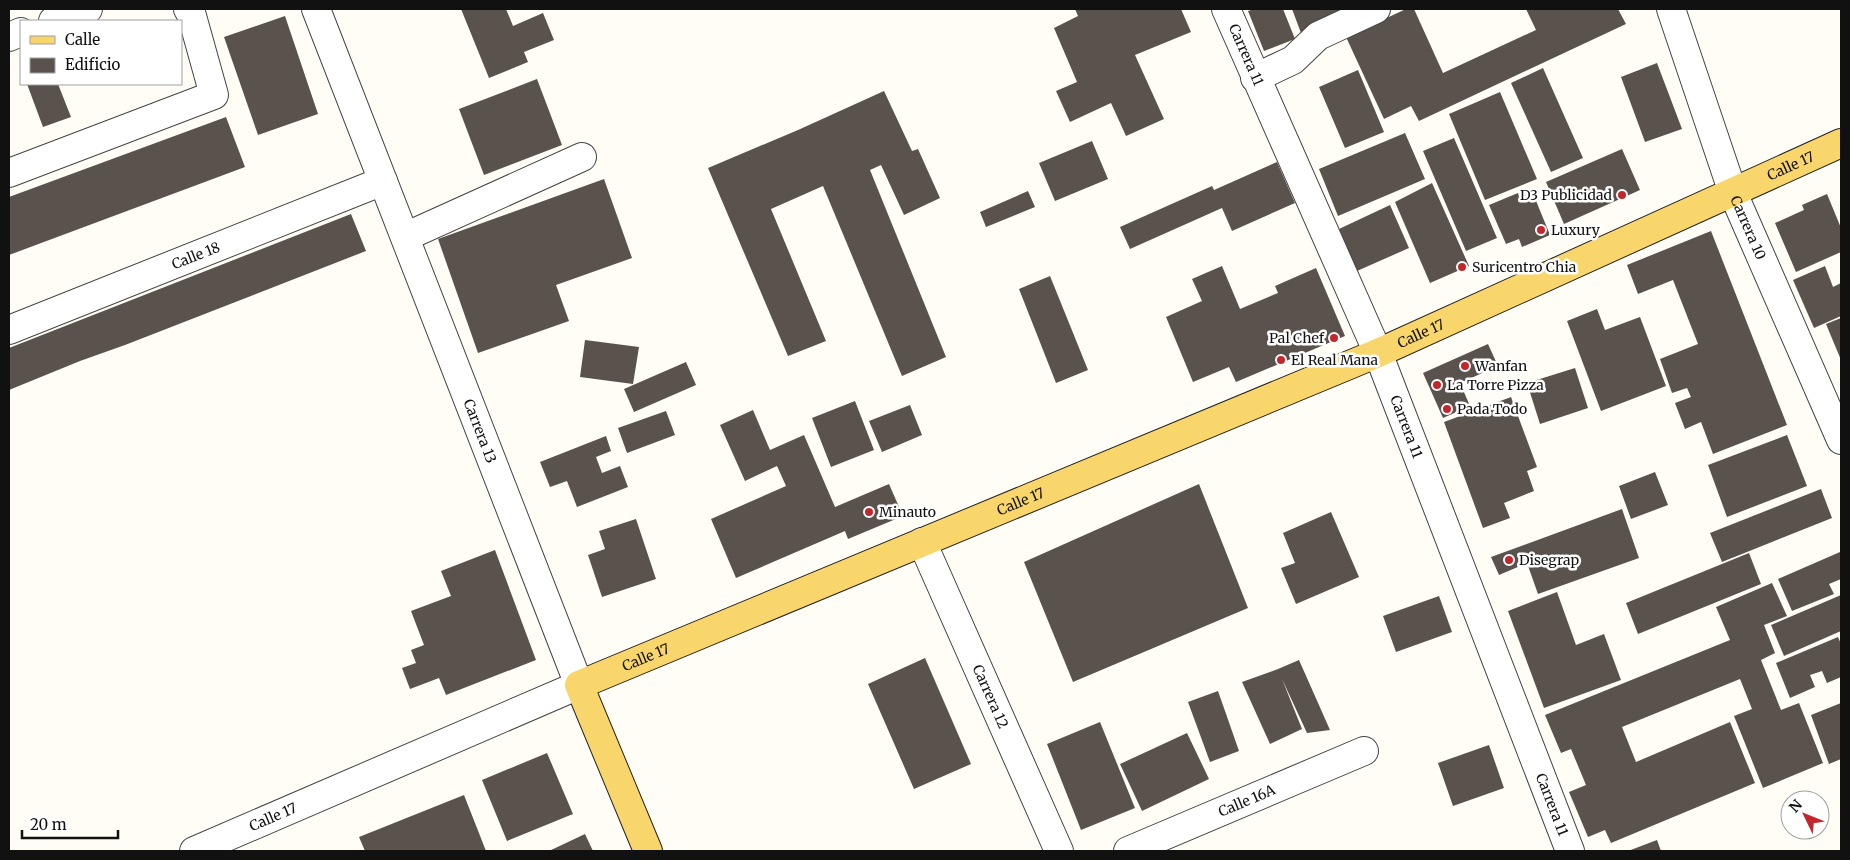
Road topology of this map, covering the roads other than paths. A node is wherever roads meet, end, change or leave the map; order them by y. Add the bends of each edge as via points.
1 (88, 9) edge
2 (316, 9) edge
3 (1226, 9) edge
4 (1376, 9) edge
5 (1671, 9) edge
6 (197, 11) edge
7 (56, 20) edge
8 (1255, 78) junction
9 (1841, 143) edge
10 (582, 157) dead end
11 (9, 173) edge
12 (383, 181) junction
13 (1733, 193) junction
14 (405, 237) junction
15 (9, 330) edge
16 (1378, 353) junction
17 (1841, 440) edge
18 (922, 542) junction
19 (579, 685) junction
20 (1364, 751) dead end
21 (228, 845) edge
22 (194, 851) edge
23 (648, 851) edge
24 (1059, 851) edge
25 (1128, 851) edge
26 (1570, 851) edge

1 - 7 street
2 - 12 street, Carrera 13
3 - 8 street, Carrera 11
4 - 8 street via 1318,36 1293,60
5 - 13 street, Carrera 10
6 - 11 street via 214,95
8 - 16 street, Carrera 11
9 - 13 main road, Calle 17
10 - 14 street
12 - 14 street, Carrera 13
12 - 15 street, Calle 18
13 - 16 main road, Calle 17
13 - 17 street, Carrera 10
14 - 19 street, Carrera 13
16 - 18 main road, Calle 17
16 - 26 street, Carrera 11
18 - 19 main road, Calle 17
18 - 24 street, Carrera 12
19 - 21 street, Calle 17
19 - 23 main road, Carrera 13
20 - 25 street, Calle 16A
21 - 22 street, Calle 17

